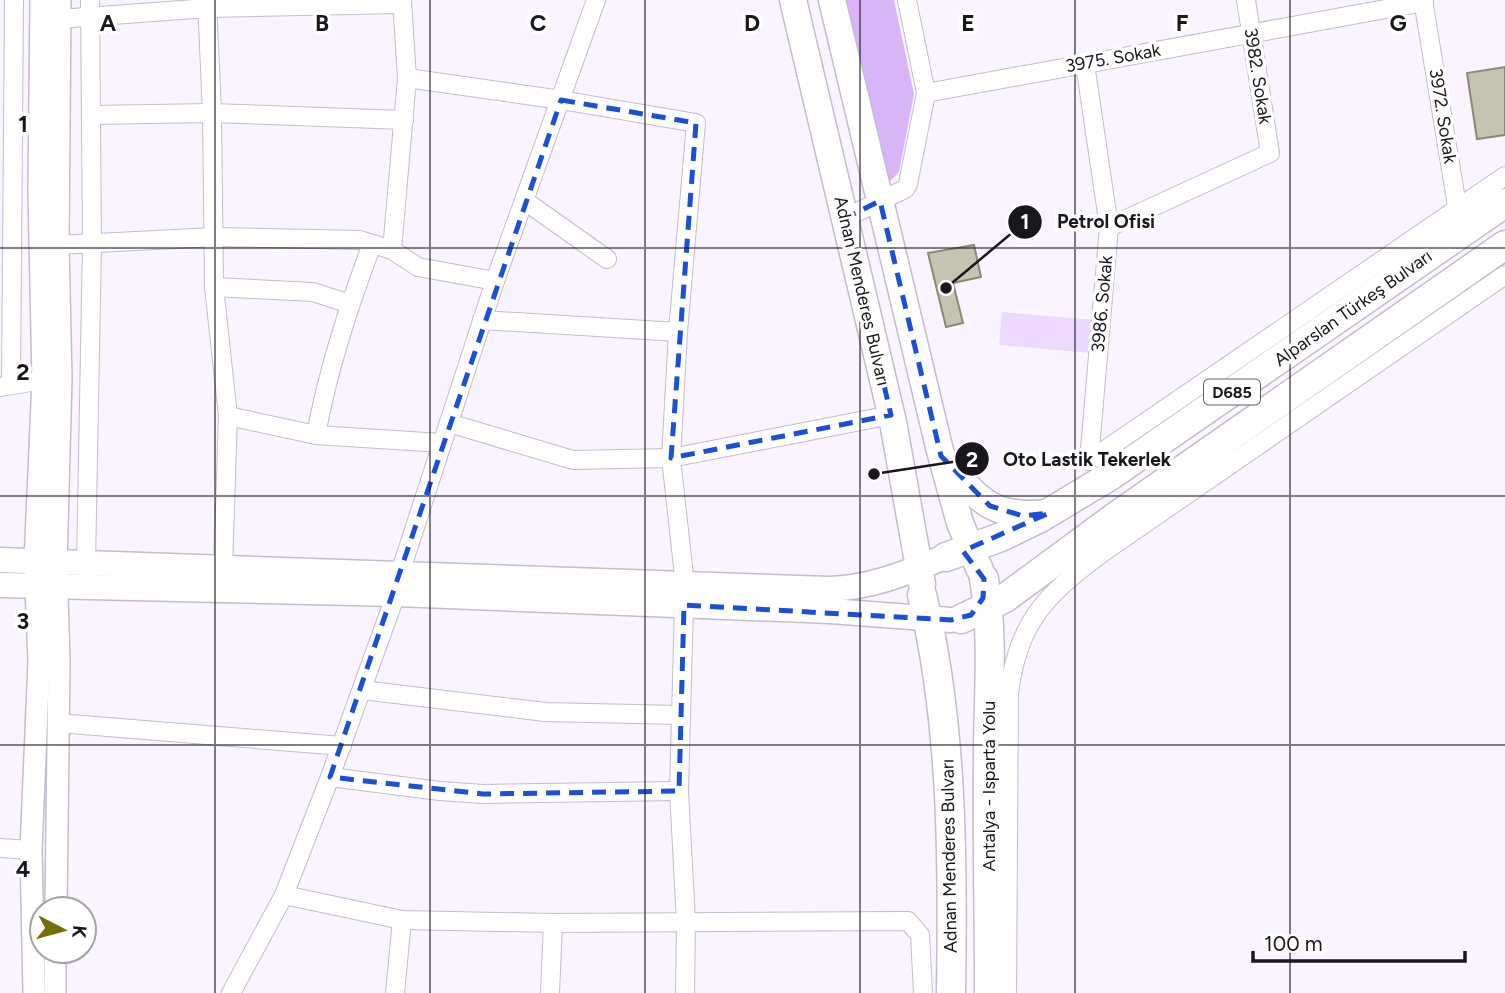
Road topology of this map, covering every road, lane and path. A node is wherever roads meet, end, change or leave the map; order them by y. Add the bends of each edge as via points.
1 (14, 0) edge
2 (41, 0) edge
3 (596, 0) edge
4 (793, 0) edge
5 (832, 0) edge
6 (906, 0) edge
7 (1246, 0) edge
8 (1423, 1) edge
9 (401, 2) edge
10 (207, 4) edge
11 (90, 8) edge
12 (60, 9) edge
13 (1251, 33) junction
14 (1085, 64) junction
15 (407, 78) junction
16 (926, 93) junction
17 (561, 100) junction
18 (212, 113) junction
19 (91, 114) junction
20 (404, 120) junction
21 (1505, 176) edge
22 (6, 191) edge
23 (39, 192) junction
24 (525, 201) junction
25 (880, 201) junction
26 (1505, 203) edge
27 (845, 218) junction
28 (1460, 220) junction
29 (1109, 227) junction
30 (214, 237) junction
31 (92, 244) junction
32 (372, 244) junction
33 (58, 245) junction
34 (1505, 245) edge
35 (392, 250) junction
36 (607, 259) dead end
37 (1505, 275) edge
38 (495, 281) junction
39 (214, 286) junction
40 (350, 304) junction
41 (482, 320) junction
42 (678, 332) junction
43 (43, 380) junction
44 (6, 386) edge
45 (891, 415) junction
46 (228, 416) junction
47 (449, 424) junction
48 (316, 435) junction
49 (442, 443) junction
50 (941, 456) junction
51 (671, 458) junction
52 (1157, 501) junction
53 (1049, 513) junction
54 (0, 560) edge
55 (46, 562) junction
56 (86, 564) junction
57 (223, 569) junction
58 (947, 583) junction
59 (398, 584) junction
60 (0, 585) edge
61 (48, 588) junction
62 (685, 595) junction
63 (989, 607) junction
64 (362, 690) junction
65 (680, 715) junction
66 (58, 723) junction
67 (342, 746) junction
68 (330, 777) junction
69 (679, 791) junction
70 (0, 848) edge
71 (31, 849) junction
72 (57, 849) junction
73 (56, 895) edge
74 (284, 895) junction
75 (402, 920) junction
76 (686, 922) junction
77 (553, 923) junction
78 (55, 965) edge
79 (34, 993) edge
80 (55, 993) edge
81 (231, 993) edge
82 (395, 993) edge
83 (550, 993) edge
84 (685, 993) edge
85 (923, 993) edge
86 (951, 993) edge
87 (989, 993) edge
88 (1007, 993) edge

1 - 22 street
2 - 23 street
3 - 17 street
4 - 27 main road, Adnan Menderes Bulvarı
5 - 25 main road, Adnan Menderes Bulvarı
6 - 16 street
7 - 13 street, 3982. Sokak
8 - 13 street, 3975. Sokak
8 - 28 street, 3972. Sokak
9 - 10 street
9 - 15 street
10 - 11 street
10 - 18 street
11 - 12 street
11 - 19 street
12 - 33 street
13 - 14 street, 3975. Sokak
13 - 29 street, 3982. Sokak via 1270,153
14 - 16 street, 3975. Sokak
14 - 29 street, 3986. Sokak
15 - 17 street
15 - 20 street
16 - 25 street via 908,184
17 - 24 street
17 - 42 street via 696,123
18 - 19 street
18 - 20 street
18 - 30 street
19 - 31 street
20 - 35 street
21 - 28 street
22 - 23 street
22 - 44 street
23 - 43 street
24 - 36 street
24 - 38 street
25 - 27 street
25 - 50 main road, Adnan Menderes Bulvarı
26 - 28 highway, Alparslan Türkeş Bulvarı / D685
27 - 45 main road, Adnan Menderes Bulvarı
28 - 29 street, 3986. Sokak via 1089,461
28 - 53 highway, Alparslan Türkeş Bulvarı / D685 via 1110,477
30 - 31 street
30 - 32 street
30 - 39 street
31 - 33 street
31 - 56 street
32 - 35 street
32 - 40 street
33 - 55 street via 61,379
34 - 52 highway, Alparslan Türkeş Bulvarı / D685
35 - 38 street via 418,267
37 - 52 street
38 - 41 street
39 - 40 street via 313,292
39 - 46 street
40 - 48 street
41 - 42 street
41 - 47 street
42 - 51 street
43 - 44 street
43 - 55 street
45 - 51 street
45 - 58 main road, Adnan Menderes Bulvarı
46 - 48 street
46 - 57 street
47 - 49 street
47 - 51 street via 573,460
48 - 49 street
49 - 59 street
50 - 53 main road via 990,506 1023,516
50 - 58 main road, Adnan Menderes Bulvarı via 960,523
51 - 62 street
52 - 63 highway, Alparslan Türkeş Bulvarı / D685
52 - 88 street via 1054,592 1027,626 1018,646 1009,694
53 - 58 highway, Alparslan Türkeş Bulvarı / D685
54 - 55 main road
55 - 56 main road
55 - 61 street
56 - 57 main road
57 - 59 main road
58 - 62 main road via 891,578 847,589
58 - 62 main road via 830,611
58 - 63 highway, Alparslan Türkeş Bulvarı / D685
58 - 86 highway, Adnan Menderes Bulvarı via 939,688 946,757
59 - 61 main road
59 - 62 main road
59 - 64 street
60 - 61 main road
61 - 66 street
61 - 71 street via 39,663
62 - 65 street
63 - 87 highway, Antalya - Isparta Yolu
64 - 65 street via 545,712
64 - 67 street
65 - 69 street
66 - 67 street
66 - 72 street
67 - 68 street
68 - 69 street via 483,794
68 - 74 street
69 - 76 street
70 - 71 street
71 - 72 street
71 - 79 street
72 - 73 street
74 - 75 street
74 - 81 street
75 - 77 street
75 - 82 street
76 - 77 street
76 - 84 street
76 - 85 street via 908,921 920,935
77 - 83 street
78 - 80 street

